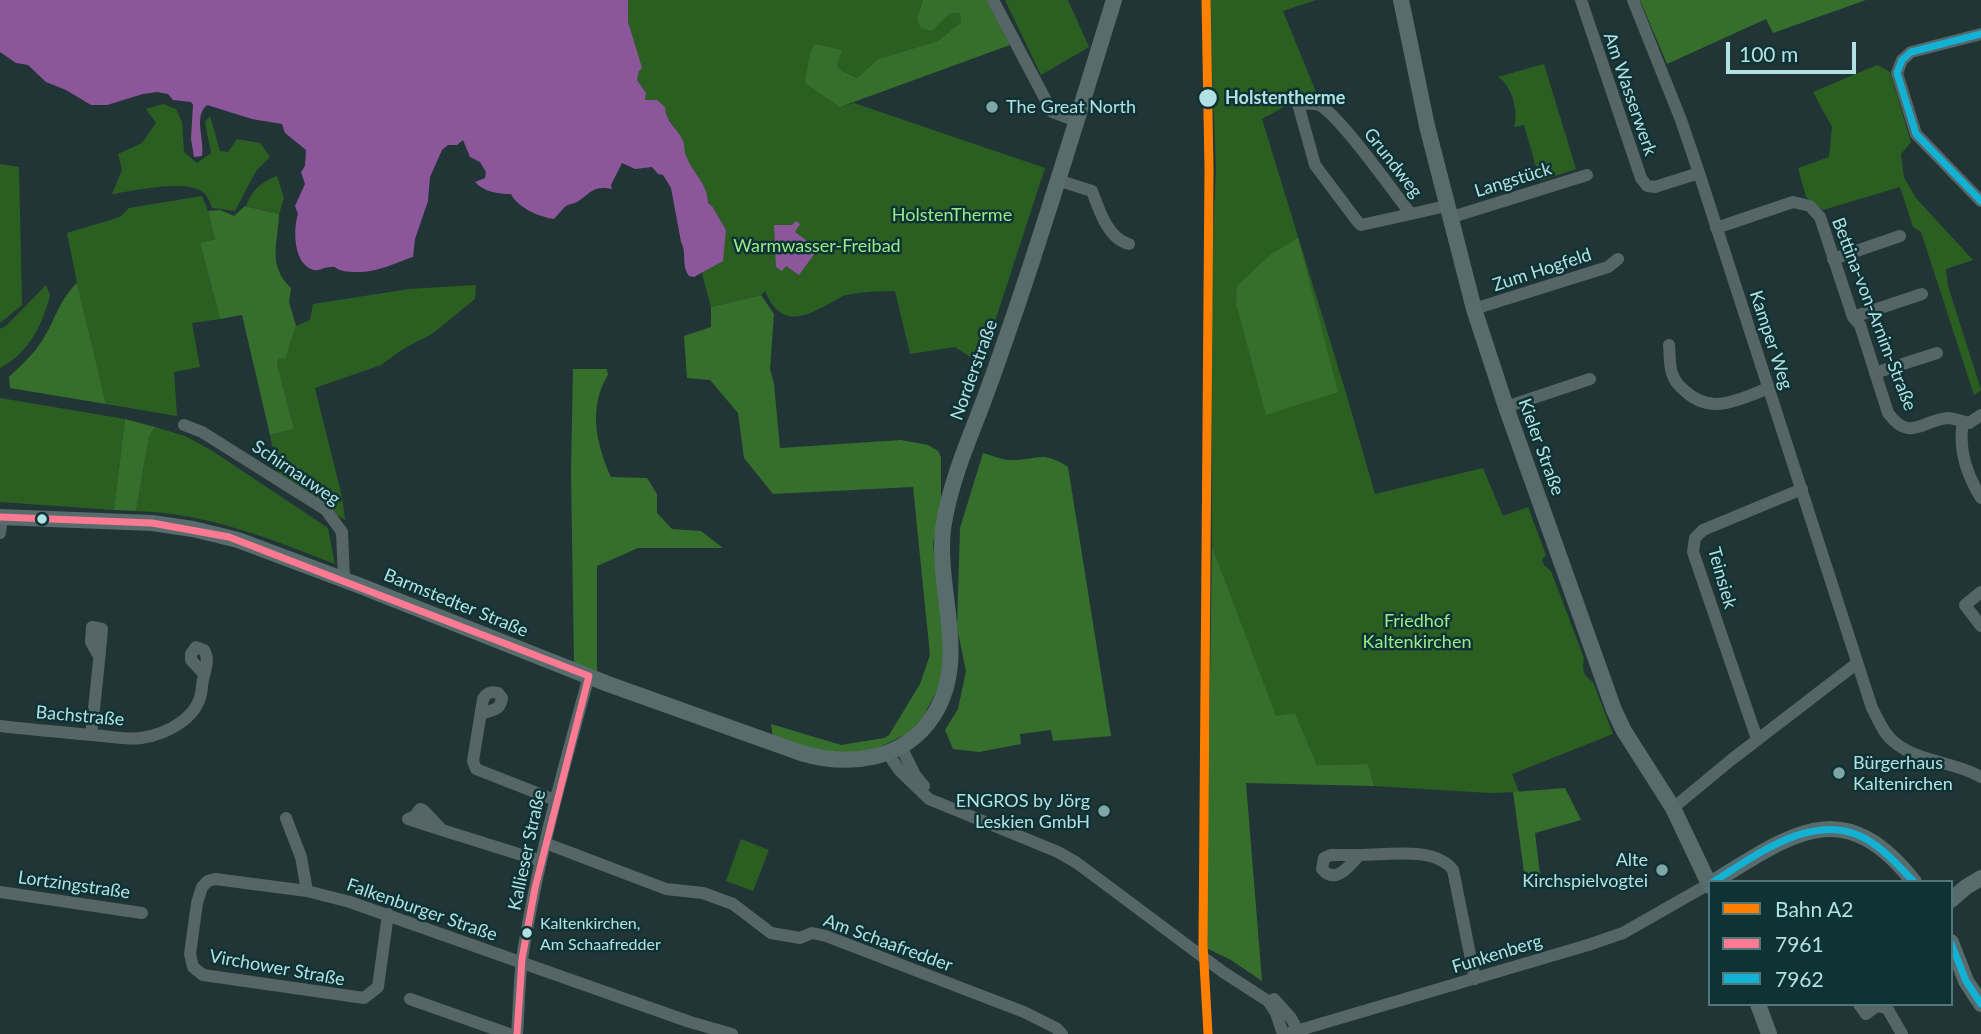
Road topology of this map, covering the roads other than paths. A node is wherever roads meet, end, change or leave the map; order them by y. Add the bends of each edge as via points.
1 (993, 0) edge
2 (1114, 0) edge
3 (1401, 0) edge
4 (1581, 0) edge
5 (1633, 0) edge
6 (1981, 34) edge
7 (1076, 121) junction
8 (1699, 173) junction
9 (1587, 175) dead end
10 (1057, 180) junction
11 (1981, 201) edge
12 (1448, 212) junction
13 (1411, 214) junction
14 (1716, 229) junction
15 (1900, 236) dead end
16 (1129, 244) dead end
17 (1618, 258) dead end
18 (1833, 259) junction
19 (1922, 295) dead end
20 (1474, 309) junction
21 (1853, 317) junction
22 (1670, 345) dead end
23 (1937, 353) dead end
24 (1875, 373) junction
25 (1590, 379) dead end
26 (1769, 388) junction
27 (1506, 407) junction
28 (1981, 415) edge
29 (1963, 422) junction
30 (184, 425) dead end
31 (1802, 489) junction
32 (1981, 498) edge
33 (1, 522) edge
34 (344, 579) junction
35 (1981, 592) edge
36 (1981, 626) edge
37 (99, 656) dead end
38 (1856, 664) junction
39 (203, 673) dead end
40 (589, 676) junction
41 (1868, 694) junction
42 (481, 714) dead end
43 (0, 726) edge
44 (91, 735) junction
45 (1757, 740) junction
46 (1905, 747) junction
47 (895, 750) junction
48 (1981, 777) edge
49 (555, 800) junction
50 (1673, 808) junction
51 (286, 818) dead end
52 (442, 830) dead end
53 (545, 843) junction
54 (1359, 855) dead end
55 (541, 861) junction
56 (1981, 878) edge
57 (215, 879) joint
58 (1708, 880) edge
59 (1717, 880) edge
60 (1912, 880) edge
61 (1708, 885) edge
62 (1959, 888) edge
63 (307, 891) junction
64 (0, 892) edge
65 (142, 913) dead end
66 (388, 914) junction
67 (1953, 947) edge
68 (522, 962) junction
69 (1475, 979) junction
70 (411, 999) dead end
71 (1981, 1004) edge
72 (1759, 1006) edge
73 (1861, 1006) edge
74 (1877, 1006) edge
75 (1877, 1006) edge
76 (1289, 1033) edge
77 (509, 1034) edge
78 (517, 1034) edge
79 (732, 1034) edge
80 (1062, 1034) edge
81 (1769, 1034) edge
82 (1902, 1034) edge

1 - 7 street via 1052,112
2 - 7 main road, Norderstraße
3 - 12 main road, Kieler Straße
4 - 8 street, Am Wasserwerk via 1641,178 1655,187
5 - 8 street, Kamper Weg
6 - 11 street via 1910,52 1897,73 1916,134
7 - 10 main road, Norderstraße
8 - 14 street, Kamper Weg
9 - 12 street, Langstück
10 - 16 street via 1092,191 1112,232
10 - 47 main road, Norderstraße via 946,513 942,556 951,652 945,695 932,718
12 - 13 street, Grundweg
12 - 20 main road, Kieler Straße
13 - 13 street, Grundweg via 1330,114 1319,105 1298,104 1315,165 1361,225
14 - 18 street, Bettina-von-Arnim-Straße via 1793,202 1802,203 1819,217
14 - 26 street, Kamper Weg
15 - 18 street
17 - 20 street, Zum Hogfeld via 1608,267
18 - 21 street, Bettina-von-Arnim-Straße
19 - 21 street
20 - 27 main road, Kieler Straße
21 - 24 street, Bettina-von-Arnim-Straße
22 - 26 street via 1672,374 1691,397 1705,404 1718,405
23 - 24 street
24 - 29 street, Bettina-von-Arnim-Straße via 1895,423 1915,429 1948,418
25 - 27 street
26 - 31 street, Kamper Weg
27 - 50 main road, Kieler Straße via 1614,710
28 - 29 street
29 - 32 street via 1960,439 1969,475
30 - 34 street, Schirnauweg via 326,510 342,532
31 - 38 street, Kamper Weg
31 - 45 street, Teinsiek via 1703,530 1695,538 1693,552
33 - 34 main road, Barmstedter Straße via 143,523 193,529 238,540
34 - 40 main road, Barmstedter Straße
35 - 36 street via 1965,605
37 - 44 street
38 - 41 street, Kamper Weg
38 - 45 street
39 - 44 street, Bachstraße via 202,694 195,707 168,732 139,739
40 - 47 main road, Barmstedter Straße via 824,760 866,760
40 - 49 street, Kallieser Straße
41 - 46 street, Kamper Weg
41 - 46 street, Kamper Weg via 1883,729
42 - 49 street via 475,769
43 - 44 street, Bachstraße
45 - 50 street
46 - 48 street, Kamper Weg via 1920,757
47 - 76 street via 944,806 1058,852 1223,972 1261,989 1278,1002
49 - 53 street, Kallieser Straße
50 - 58 main road, Kieler Straße
51 - 63 street via 301,857
52 - 55 street
53 - 55 street, Kallieser Straße
53 - 80 street, Am Schaafredder via 666,889 733,904 771,933 827,936 1024,1012
54 - 69 street via 1427,855 1450,866
55 - 68 street, Kallieser Straße
56 - 62 main road
57 - 63 street, Falkenburger Straße
57 - 66 street, Virchower Straße via 202,887 190,954 203,975 364,998 378,987
59 - 60 main road via 1789,838 1831,828 1872,841
61 - 69 street, Funkenberg via 1623,933
63 - 66 street, Falkenburger Straße
64 - 65 street, Lortzingstraße
66 - 68 street, Falkenburger Straße
67 - 71 main road
68 - 78 street, Kallieser Straße
68 - 79 street, Falkenburger Straße
69 - 76 street, Funkenberg
70 - 77 street
72 - 81 main road
73 - 74 street via 1866,1014
75 - 82 street via 1887,1008

